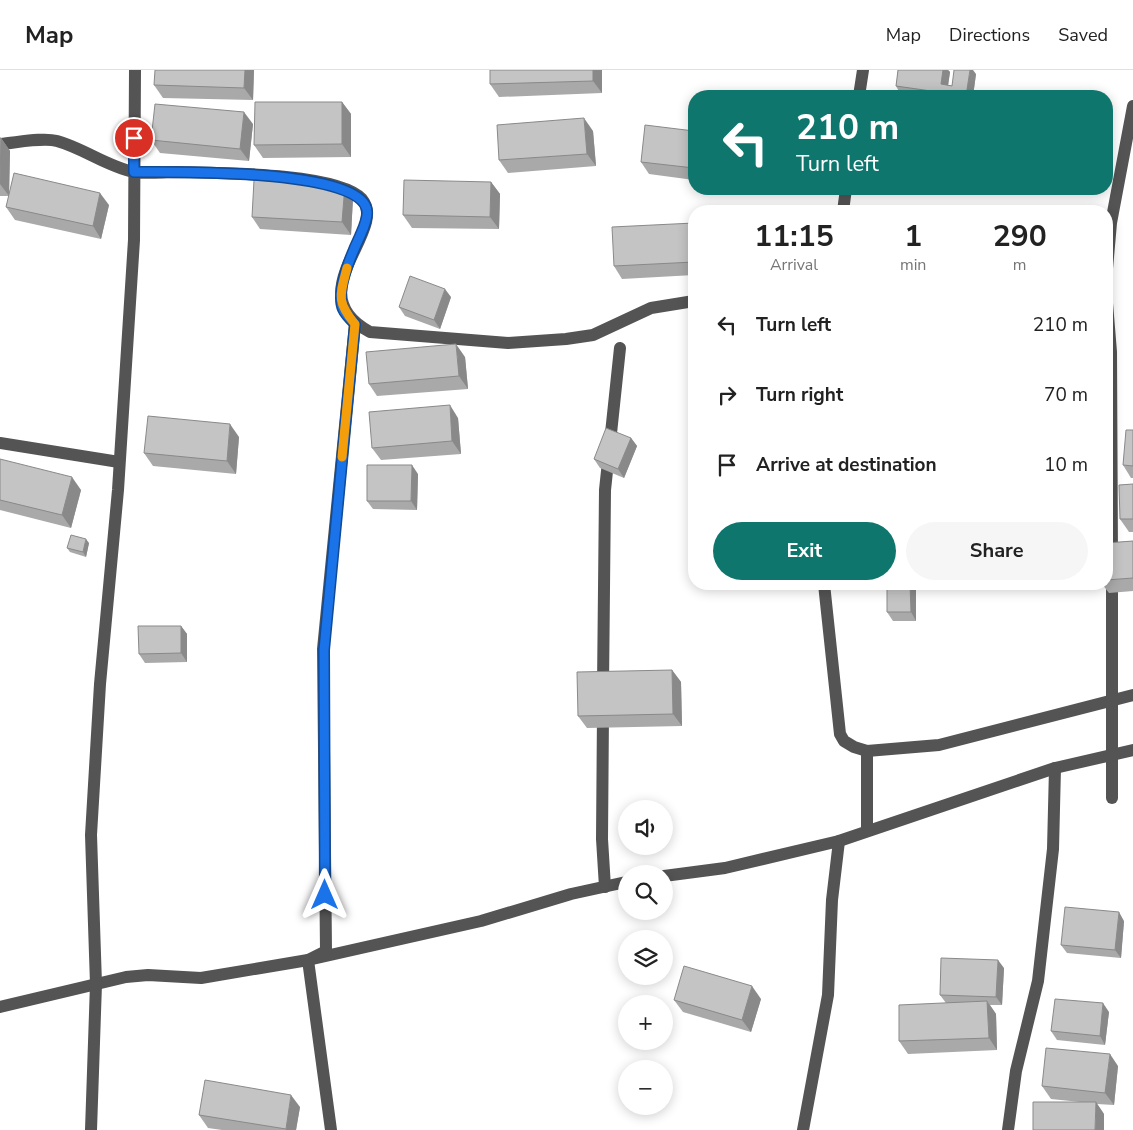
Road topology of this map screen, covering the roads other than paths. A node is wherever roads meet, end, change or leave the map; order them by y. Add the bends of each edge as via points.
1 (135, 70) edge
2 (863, 70) edge
3 (860, 90) edge
4 (1133, 106) edge
5 (0, 144) edge
6 (134, 172) junction
7 (1113, 212) edge
8 (688, 302) edge
9 (355, 324) junction
10 (620, 348) dead end
11 (0, 442) edge
12 (119, 462) junction
13 (825, 590) edge
14 (1104, 590) edge
15 (1112, 590) edge
16 (1133, 696) edge
17 (1109, 702) junction
18 (1133, 750) edge
19 (867, 751) junction
20 (1114, 754) junction
21 (1054, 768) junction
22 (1112, 798) junction
23 (867, 831) junction
24 (839, 841) junction
25 (673, 875) edge
26 (618, 884) edge
27 (605, 887) junction
28 (308, 960) junction
29 (96, 984) junction
30 (0, 1007) edge
31 (91, 1130) edge
32 (331, 1130) edge
33 (803, 1130) edge
34 (1008, 1130) edge

1 - 6 street
2 - 3 street
4 - 7 street
5 - 6 street via 55,140
6 - 9 street via 282,177 322,182 361,199 367,210 365,224 351,255 341,291 342,309
6 - 12 street via 134,240
8 - 9 street via 651,308 593,335 508,343 370,332
9 - 28 street via 324,650 326,951
10 - 27 street via 605,490 602,838
11 - 12 street
12 - 29 street via 91,835
13 - 19 street via 840,734 854,747
14 - 22 street
15 - 22 street
16 - 17 street
17 - 19 street via 939,745
17 - 20 street
17 - 22 street
18 - 20 street
19 - 23 street
20 - 21 street
21 - 23 street
21 - 34 street via 1053,849 1038,981 1016,1071
23 - 24 street
24 - 25 street via 725,868
24 - 33 street via 832,900 828,995
26 - 27 street
27 - 28 street via 481,921
28 - 29 street via 200,978 148,975
28 - 32 street
29 - 30 street
29 - 31 street

